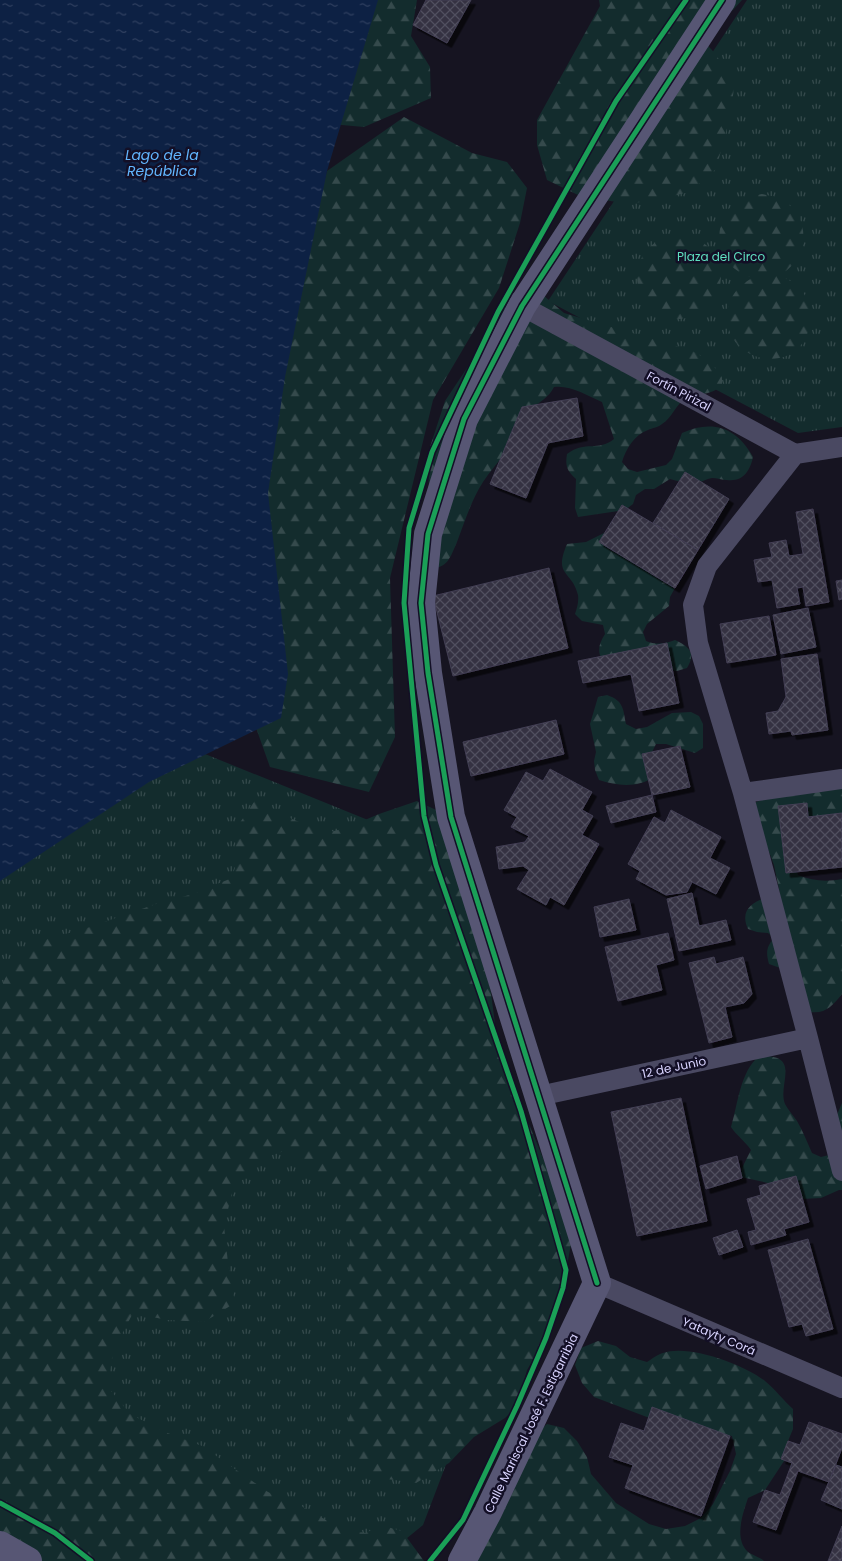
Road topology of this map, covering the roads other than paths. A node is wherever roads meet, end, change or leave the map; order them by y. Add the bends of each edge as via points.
1 (722, 0) edge
2 (522, 306) junction
3 (842, 447) edge
4 (795, 454) junction
5 (842, 779) edge
6 (743, 793) junction
7 (808, 1038) junction
8 (539, 1096) junction
9 (842, 1171) edge
10 (597, 1283) junction
11 (842, 1388) edge
12 (0, 1545) edge
13 (28, 1561) edge
14 (462, 1561) edge

1 - 2 street
2 - 4 street, Fortín Pirizal
2 - 8 street via 464,419 428,534 421,603 428,673 451,817
3 - 4 street
4 - 6 street via 707,566 693,605 698,643
5 - 6 street
6 - 7 street
7 - 8 street, 12 de Junio
7 - 9 street
8 - 10 street
10 - 11 street, Yatayty Corá
10 - 14 street, Calle Mariscal José F. Estigarribia
12 - 13 street

